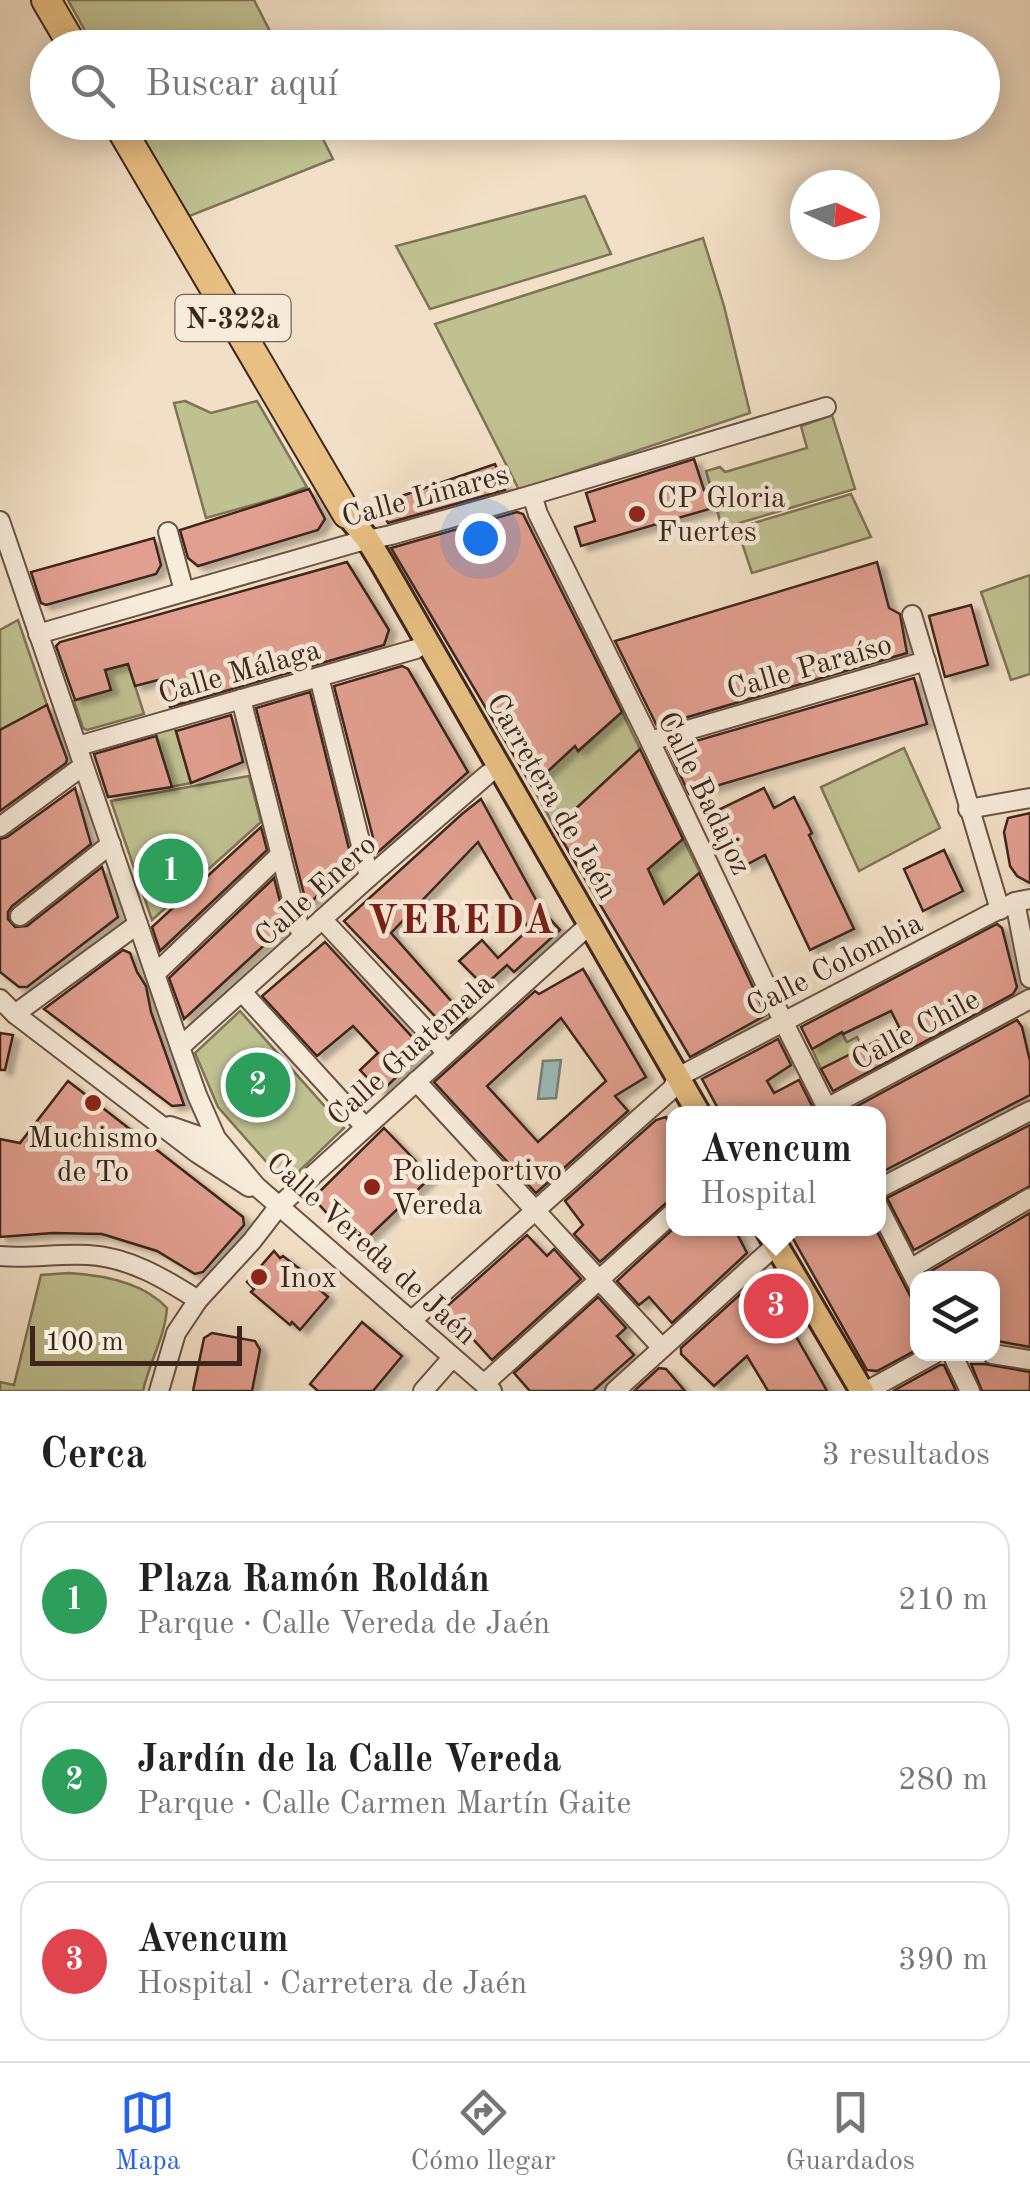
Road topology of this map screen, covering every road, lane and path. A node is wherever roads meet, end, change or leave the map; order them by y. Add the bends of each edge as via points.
1 (46, 0) edge
2 (64, 30) edge
3 (129, 140) edge
4 (826, 407) dead end
5 (532, 495) junction
6 (347, 514) joint
7 (0, 520) edge
8 (168, 532) dead end
9 (361, 541) junction
10 (184, 591) junction
11 (912, 614) dead end
12 (38, 634) junction
13 (416, 648) junction
14 (926, 661) junction
15 (319, 678) junction
16 (241, 700) junction
17 (650, 741) junction
18 (78, 746) junction
19 (83, 766) junction
20 (488, 774) junction
21 (1030, 798) edge
22 (968, 809) junction
23 (0, 827) edge
24 (111, 844) junction
25 (281, 854) junction
26 (369, 877) junction
27 (1015, 904) edge
28 (20, 916) dead end
29 (322, 920) junction
30 (138, 924) junction
31 (584, 929) junction
32 (302, 938) junction
33 (155, 974) junction
34 (1030, 978) edge
35 (242, 992) junction
36 (0, 999) edge
37 (1030, 999) edge
38 (15, 1014) junction
39 (783, 1021) junction
40 (180, 1047) junction
41 (447, 1053) junction
42 (416, 1081) junction
43 (675, 1083) junction
44 (197, 1096) junction
45 (683, 1106) edge
46 (693, 1106) edge
47 (826, 1106) edge
48 (837, 1106) edge
49 (1030, 1111) edge
50 (160, 1124) junction
51 (364, 1127) junction
52 (231, 1156) junction
53 (886, 1185) edge
54 (1030, 1198) edge
55 (278, 1206) junction
56 (536, 1210) junction
57 (666, 1219) edge
58 (886, 1222) edge
59 (770, 1242) edge
60 (0, 1256) edge
61 (911, 1271) edge
62 (923, 1271) edge
63 (598, 1279) junction
64 (198, 1300) junction
65 (411, 1320) junction
66 (662, 1348) junction
67 (1000, 1355) edge
68 (452, 1358) junction
69 (1030, 1360) edge
70 (921, 1361) edge
71 (955, 1361) edge
72 (488, 1388) edge
73 (159, 1391) edge
74 (422, 1391) edge
75 (615, 1391) edge
76 (848, 1391) edge
77 (865, 1391) edge
78 (970, 1391) edge

1 - 2 highway
3 - 6 highway, Carretera de Jaén / N-322a
4 - 5 street, Calle Linares
5 - 9 street, Calle Linares
5 - 17 street, Calle Badajoz
6 - 9 main road, Carretera de Jaén
7 - 12 street, Calle Vereda de Jaén
8 - 10 street
9 - 10 street, Calle Linares
9 - 13 main road, Carretera de Jaén
9 - 31 main road, Carretera de Jaén
10 - 12 street, Calle Linares
11 - 14 street
12 - 18 street, Calle Vereda de Jaén
13 - 15 street, Calle Málaga
13 - 20 main road, Carretera de Jaén
14 - 17 street, Calle Paraíso
14 - 22 street
15 - 16 street, Calle Málaga
15 - 26 street
16 - 18 street, Calle Málaga
16 - 25 street
17 - 39 street, Calle Badajoz
18 - 19 street, Calle Vereda de Jaén
19 - 23 street
19 - 24 street, Calle Vereda de Jaén
20 - 26 street, Calle Enero
20 - 31 main road, Carretera de Jaén
21 - 22 street
22 - 27 street
24 - 28 street
24 - 30 street, Calle Vereda de Jaén
25 - 32 street
25 - 33 street
26 - 29 street, Calle Enero
27 - 34 street
27 - 39 street, Calle Colombia
29 - 32 street, Calle Enero
29 - 41 street
30 - 33 street, Calle Vereda de Jaén
30 - 38 street
31 - 41 street, Calle Guatemala
31 - 43 main road, Carretera de Jaén
32 - 35 street, Calle Enero
33 - 40 street, Calle Vereda de Jaén
35 - 40 street, Calle Enero
35 - 51 street
36 - 38 street
37 - 48 street, Calle Chile
38 - 50 street
39 - 43 street, Calle Colombia
39 - 47 street, Calle Badajoz
40 - 44 street, Calle Vereda de Jaén
41 - 42 street, Calle Guatemala
42 - 51 street, Calle Guatemala
42 - 56 street
43 - 45 main road, Carretera de Jaén
43 - 46 main road, Carretera de Jaén
43 - 56 street, Calle Colombia
44 - 50 street via 188,1117
44 - 52 street, Calle Vereda de Jaén
49 - 53 street
50 - 52 street via 199,1136
50 - 55 street
51 - 55 street, Calle Guatemala
52 - 55 street, Calle Vereda de Jaén
54 - 62 street
55 - 64 street, Calle Guatemala
55 - 65 street, Calle Vereda de Jaén
56 - 63 street
56 - 65 street, Calle Colombia
57 - 63 street
58 - 61 street
59 - 66 street
59 - 76 main road
59 - 77 main road
60 - 64 street via 109,1257
63 - 66 street
63 - 72 street
64 - 73 street, Calle Guatemala via 176,1333
65 - 68 street, Calle Vereda de Jaén
66 - 75 street
67 - 69 street
68 - 72 street, Calle Vereda de Jaén
68 - 74 street
70 - 77 street
71 - 78 street

